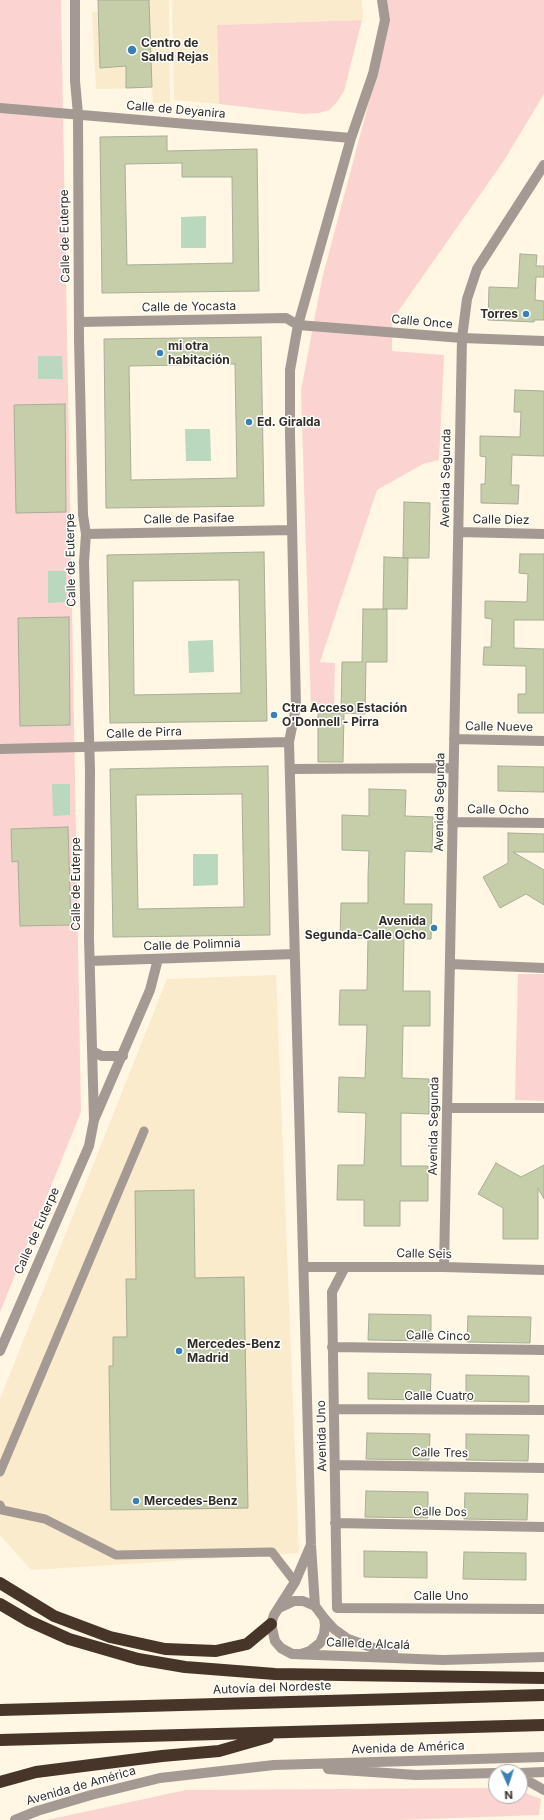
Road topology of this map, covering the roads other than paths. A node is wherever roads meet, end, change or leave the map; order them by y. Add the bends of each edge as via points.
1 (75, 0) edge
2 (382, 0) edge
3 (0, 108) edge
4 (78, 114) junction
5 (351, 138) junction
6 (544, 164) edge
7 (79, 322) junction
8 (298, 325) junction
9 (462, 338) junction
10 (544, 341) edge
11 (292, 530) junction
12 (458, 532) junction
13 (86, 534) junction
14 (544, 534) edge
15 (454, 739) junction
16 (544, 741) edge
17 (289, 742) junction
18 (89, 748) junction
19 (0, 749) edge
20 (453, 768) junction
21 (290, 769) junction
22 (452, 822) junction
23 (544, 823) edge
24 (295, 954) junction
25 (158, 959) junction
26 (90, 961) junction
27 (450, 964) junction
28 (544, 968) edge
29 (92, 1051) junction
30 (123, 1056) junction
31 (447, 1108) junction
32 (544, 1108) edge
33 (94, 1120) junction
34 (144, 1131) dead end
35 (304, 1267) junction
36 (345, 1267) junction
37 (444, 1267) junction
38 (544, 1270) edge
39 (332, 1347) junction
40 (544, 1350) edge
41 (0, 1351) edge
42 (334, 1409) junction
43 (544, 1410) edge
44 (336, 1464) junction
45 (544, 1468) edge
46 (0, 1472) edge
47 (0, 1505) edge
48 (335, 1523) junction
49 (544, 1527) edge
50 (311, 1546) junction
51 (295, 1582) junction
52 (0, 1583) edge
53 (0, 1604) edge
54 (315, 1606) junction
55 (279, 1608) junction
56 (337, 1608) joint
57 (544, 1609) edge
58 (324, 1618) junction
59 (270, 1624) junction
60 (292, 1654) junction
61 (543, 1655) edge
62 (443, 1660) junction
63 (544, 1678) edge
64 (544, 1695) edge
65 (0, 1710) edge
66 (544, 1725) edge
67 (284, 1732) junction
68 (0, 1740) edge
69 (542, 1757) edge
70 (274, 1765) junction
71 (528, 1772) edge
72 (544, 1772) edge
73 (488, 1774) edge
74 (528, 1781) edge
75 (0, 1782) edge
76 (544, 1790) edge
77 (15, 1820) edge

1 - 4 street, Calle de Euterpe via 75,81
2 - 5 street via 385,20 373,74
3 - 4 street, Calle de Deyanira
4 - 5 street, Calle de Deyanira
4 - 7 street, Calle de Euterpe
5 - 8 street
6 - 9 street, Avenida Segunda via 477,269 467,300
7 - 8 street, Calle de Yocasta via 286,318
7 - 13 street, Calle de Euterpe via 83,515
8 - 9 street, Calle Once
8 - 11 street via 290,370
9 - 10 street, Calle Once
9 - 12 street, Avenida Segunda
11 - 13 street, Calle de Pasifae
11 - 17 street via 296,707
12 - 14 street, Calle Diez
12 - 15 street, Avenida Segunda
13 - 18 street, Calle de Euterpe via 84,562
15 - 16 street, Calle Nueve
15 - 20 street, Avenida Segunda
17 - 18 street, Calle de Pirra
17 - 21 street
18 - 19 street, Calle de Pirra
18 - 26 street, Calle de Euterpe
20 - 21 street
20 - 22 street, Avenida Segunda
21 - 24 street
22 - 23 street, Calle Ocho
22 - 27 street, Avenida Segunda
24 - 25 street, Calle de Polimnia
24 - 35 street
25 - 26 street, Calle de Polimnia
25 - 30 street, Calle de Euterpe via 150,990
26 - 29 street, Calle de Euterpe
27 - 28 street
27 - 31 street, Avenida Segunda
29 - 30 street via 102,1056
29 - 33 street, Calle de Euterpe
30 - 33 street, Calle de Euterpe
31 - 32 street
31 - 37 street, Avenida Segunda
33 - 41 street, Calle de Euterpe via 89,1146
34 - 46 lane
35 - 36 street, Calle Seis
35 - 50 street
36 - 37 street, Calle Seis
36 - 39 street, Avenida Uno via 332,1292
37 - 38 street, Calle Seis
39 - 40 street, Calle Cinco
39 - 42 street, Avenida Uno
42 - 43 street, Calle Cuatro
42 - 44 street, Avenida Uno
44 - 45 street, Calle Tres
44 - 48 street, Avenida Uno
47 - 51 lane via 2,1510 45,1519 116,1555 272,1552
48 - 49 street, Calle Dos
48 - 56 street, Avenida Uno
50 - 51 street
50 - 54 street
51 - 55 street
52 - 59 highway via 54,1616 110,1637 166,1649 216,1651 247,1644
53 - 63 highway via 29,1621 69,1639 138,1659 185,1667 275,1674
54 - 55 street via 303,1601 294,1601
54 - 58 street
55 - 59 street
56 - 57 street, Calle Uno
58 - 60 street via 324,1634 320,1643 310,1651
58 - 62 street, Calle de Alcalá via 348,1639 382,1651
59 - 60 street via 275,1641
60 - 62 street, Calle de Alcalá
61 - 62 street, Calle de Alcalá
64 - 65 highway, Autovía del Nordeste
66 - 67 highway
67 - 68 highway
67 - 75 highway via 219,1750 36,1772
69 - 70 street, Avenida de América
70 - 73 street, Avenida de América via 416,1775
70 - 77 street, Avenida de América via 160,1778 78,1799
71 - 72 street
74 - 76 street

